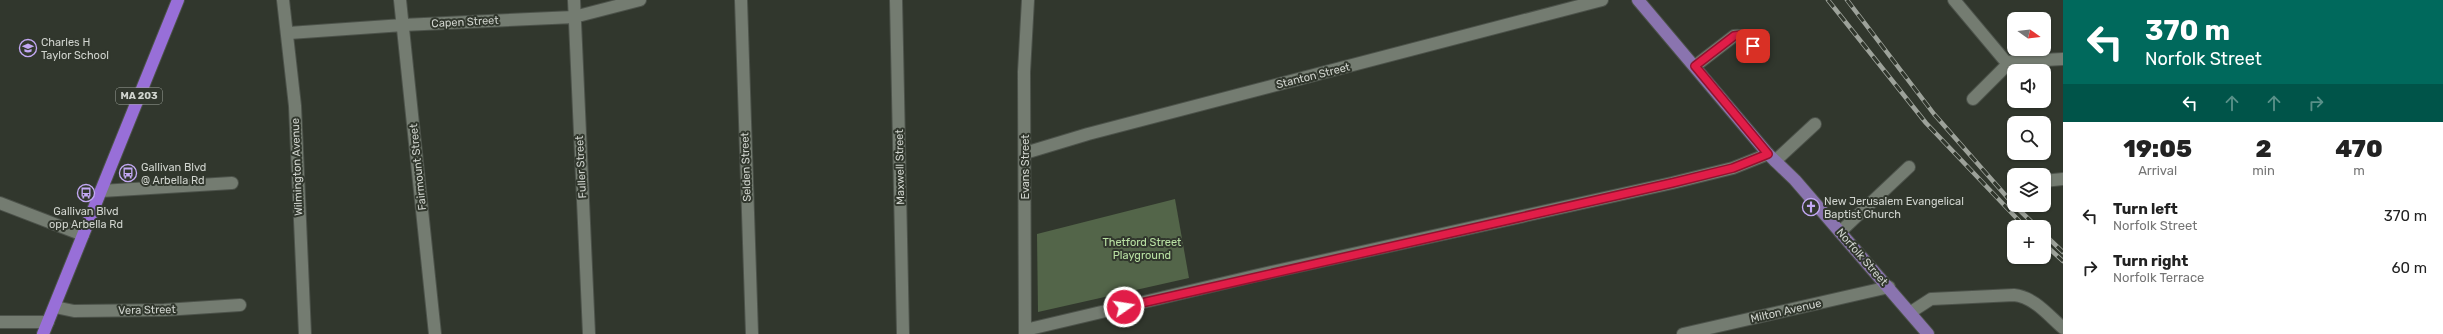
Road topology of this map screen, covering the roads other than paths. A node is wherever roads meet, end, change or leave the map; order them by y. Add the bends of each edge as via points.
1 (178, 0) edge
2 (283, 0) edge
3 (400, 0) edge
4 (574, 0) edge
5 (640, 0) edge
6 (741, 0) edge
7 (896, 0) edge
8 (1040, 0) edge
9 (1602, 0) edge
10 (1638, 0) edge
11 (1954, 0) edge
12 (1028, 1) edge
13 (574, 17) junction
14 (403, 24) junction
15 (289, 33) junction
16 (1760, 53) dead end
17 (2063, 59) edge
18 (2006, 62) junction
19 (1695, 66) junction
20 (1973, 99) dead end
21 (1815, 124) dead end
22 (1025, 153) junction
23 (1772, 157) junction
24 (1909, 167) dead end
25 (2063, 179) edge
26 (2051, 180) edge
27 (232, 183) dead end
28 (100, 191) junction
29 (0, 203) edge
30 (1840, 232) junction
31 (83, 235) junction
32 (1889, 287) junction
33 (240, 305) dead end
34 (54, 307) junction
35 (1911, 312) junction
36 (0, 322) edge
37 (48, 322) junction
38 (2063, 328) edge
39 (1025, 332) edge
40 (43, 334) edge
41 (305, 334) edge
42 (435, 334) edge
43 (589, 334) edge
44 (752, 334) edge
45 (903, 334) edge
46 (1683, 334) edge
47 (1928, 334) edge

1 - 28 highway, MA 203
2 - 15 street, Wilmington Avenue
3 - 14 street, Fairmount Street
4 - 13 street, Fuller Street
5 - 13 street, Capen Street
6 - 44 street, Selden Street
7 - 45 street, Maxwell Street
8 - 12 street
9 - 22 street, Stanton Street via 1088,134
10 - 19 main road, Norfolk Street
11 - 18 street
12 - 22 street, Evans Street via 1024,72
13 - 14 street, Capen Street
13 - 43 street, Fuller Street
14 - 15 street, Capen Street
14 - 42 street, Fairmount Street
15 - 41 street, Wilmington Avenue via 295,106
16 - 19 street via 1747,38 1741,35 1734,36
17 - 18 street
18 - 20 street via 2006,66
19 - 23 main road, Norfolk Street
21 - 23 street
22 - 39 street, Evans Street
23 - 30 main road, Norfolk Street
23 - 39 street via 1672,183 1254,276
24 - 30 street
25 - 26 street
27 - 28 street
28 - 31 highway, MA 203
29 - 31 street
30 - 32 main road, Norfolk Street
31 - 34 highway, MA 203
32 - 35 main road, Norfolk Street
32 - 46 street, Milton Avenue
33 - 34 street, Vera Street via 164,310 74,311
34 - 37 highway, MA 203
35 - 38 street via 1931,299 2014,295 2031,300
35 - 47 main road, Norfolk Street
36 - 37 street
37 - 40 highway, MA 203

